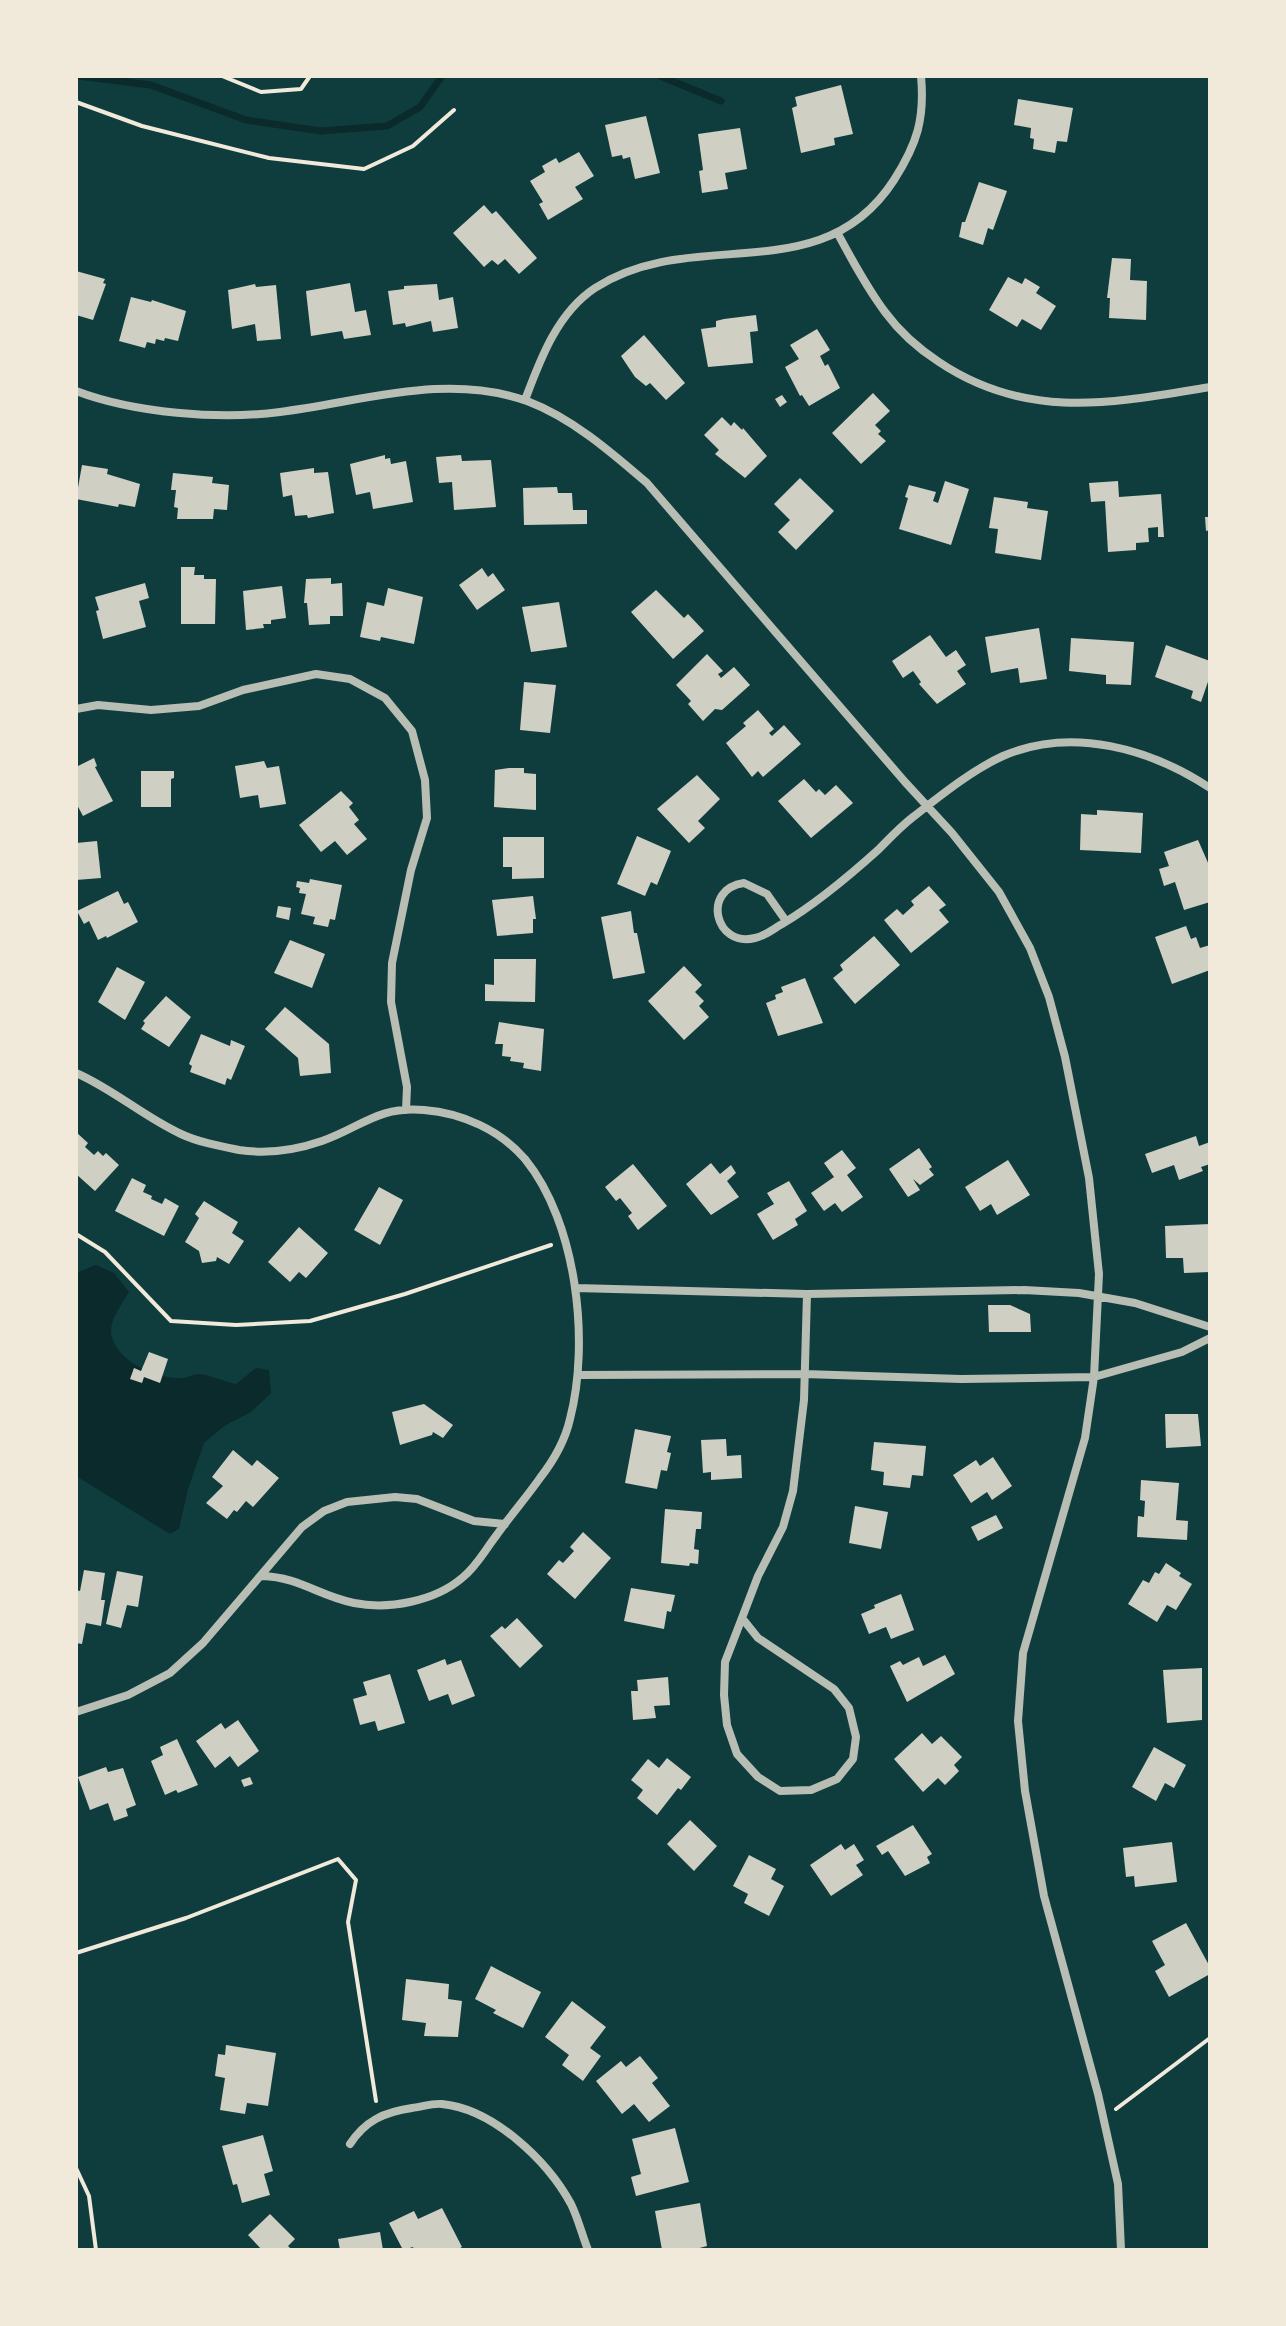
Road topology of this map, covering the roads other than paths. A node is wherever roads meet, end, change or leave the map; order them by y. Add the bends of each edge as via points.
1 (921, 76) edge
2 (838, 234) junction
3 (1210, 387) edge
4 (76, 391) edge
5 (525, 400) junction
6 (76, 709) edge
7 (1210, 788) edge
8 (929, 807) junction
9 (786, 921) junction
10 (76, 1073) edge
11 (406, 1110) junction
12 (576, 1288) junction
13 (807, 1294) junction
14 (1098, 1297) junction
15 (1210, 1327) edge
16 (1210, 1338) edge
17 (804, 1374) junction
18 (579, 1375) junction
19 (1094, 1377) junction
20 (505, 1524) junction
21 (262, 1576) junction
22 (742, 1618) junction
23 (76, 1712) edge
24 (350, 2144) dead end
25 (588, 2250) edge
26 (1121, 2250) edge

1 - 2 street via 922,118 905,163 887,191
2 - 3 street via 886,315 921,350 986,388 1077,404
2 - 5 street via 798,248 675,258 619,274 592,290 557,329
4 - 5 street via 126,406 238,415 433,388
5 - 8 street via 600,443 647,483
6 - 11 street via 199,706 316,674 350,679 385,698 412,731 425,780 427,818 392,963 391,1002 407,1087
7 - 8 street via 1183,770 1134,751 1053,743 1002,757
8 - 9 street
8 - 14 street via 999,892 1049,997 1089,1178
9 - 9 street via 767,894 744,883 729,887 719,901 722,927 744,940
10 - 11 street via 181,1134 241,1150 266,1152 322,1141 389,1111
11 - 12 street via 459,1116 481,1125 526,1161 565,1241
12 - 13 street
12 - 18 street
13 - 14 street via 1024,1290
13 - 17 street
14 - 15 street
14 - 19 street
16 - 19 street via 1182,1352
17 - 18 street
17 - 19 street
17 - 22 street via 793,1491 783,1527
18 - 20 street via 556,1456
19 - 26 street via 1085,1438 1023,1653 1018,1721 1044,1896 1118,2184
20 - 21 street via 474,1521 417,1499 347,1502 302,1527
20 - 21 street via 462,1578 439,1594 415,1600 358,1604 296,1580
21 - 23 street via 170,1673 128,1695
22 - 22 street via 725,1662 727,1725 737,1754 780,1791 811,1790 837,1779 853,1759 856,1737 849,1708 834,1689 758,1638
24 - 25 street via 361,2128 400,2110 442,2104 483,2116 542,2162 571,2204

